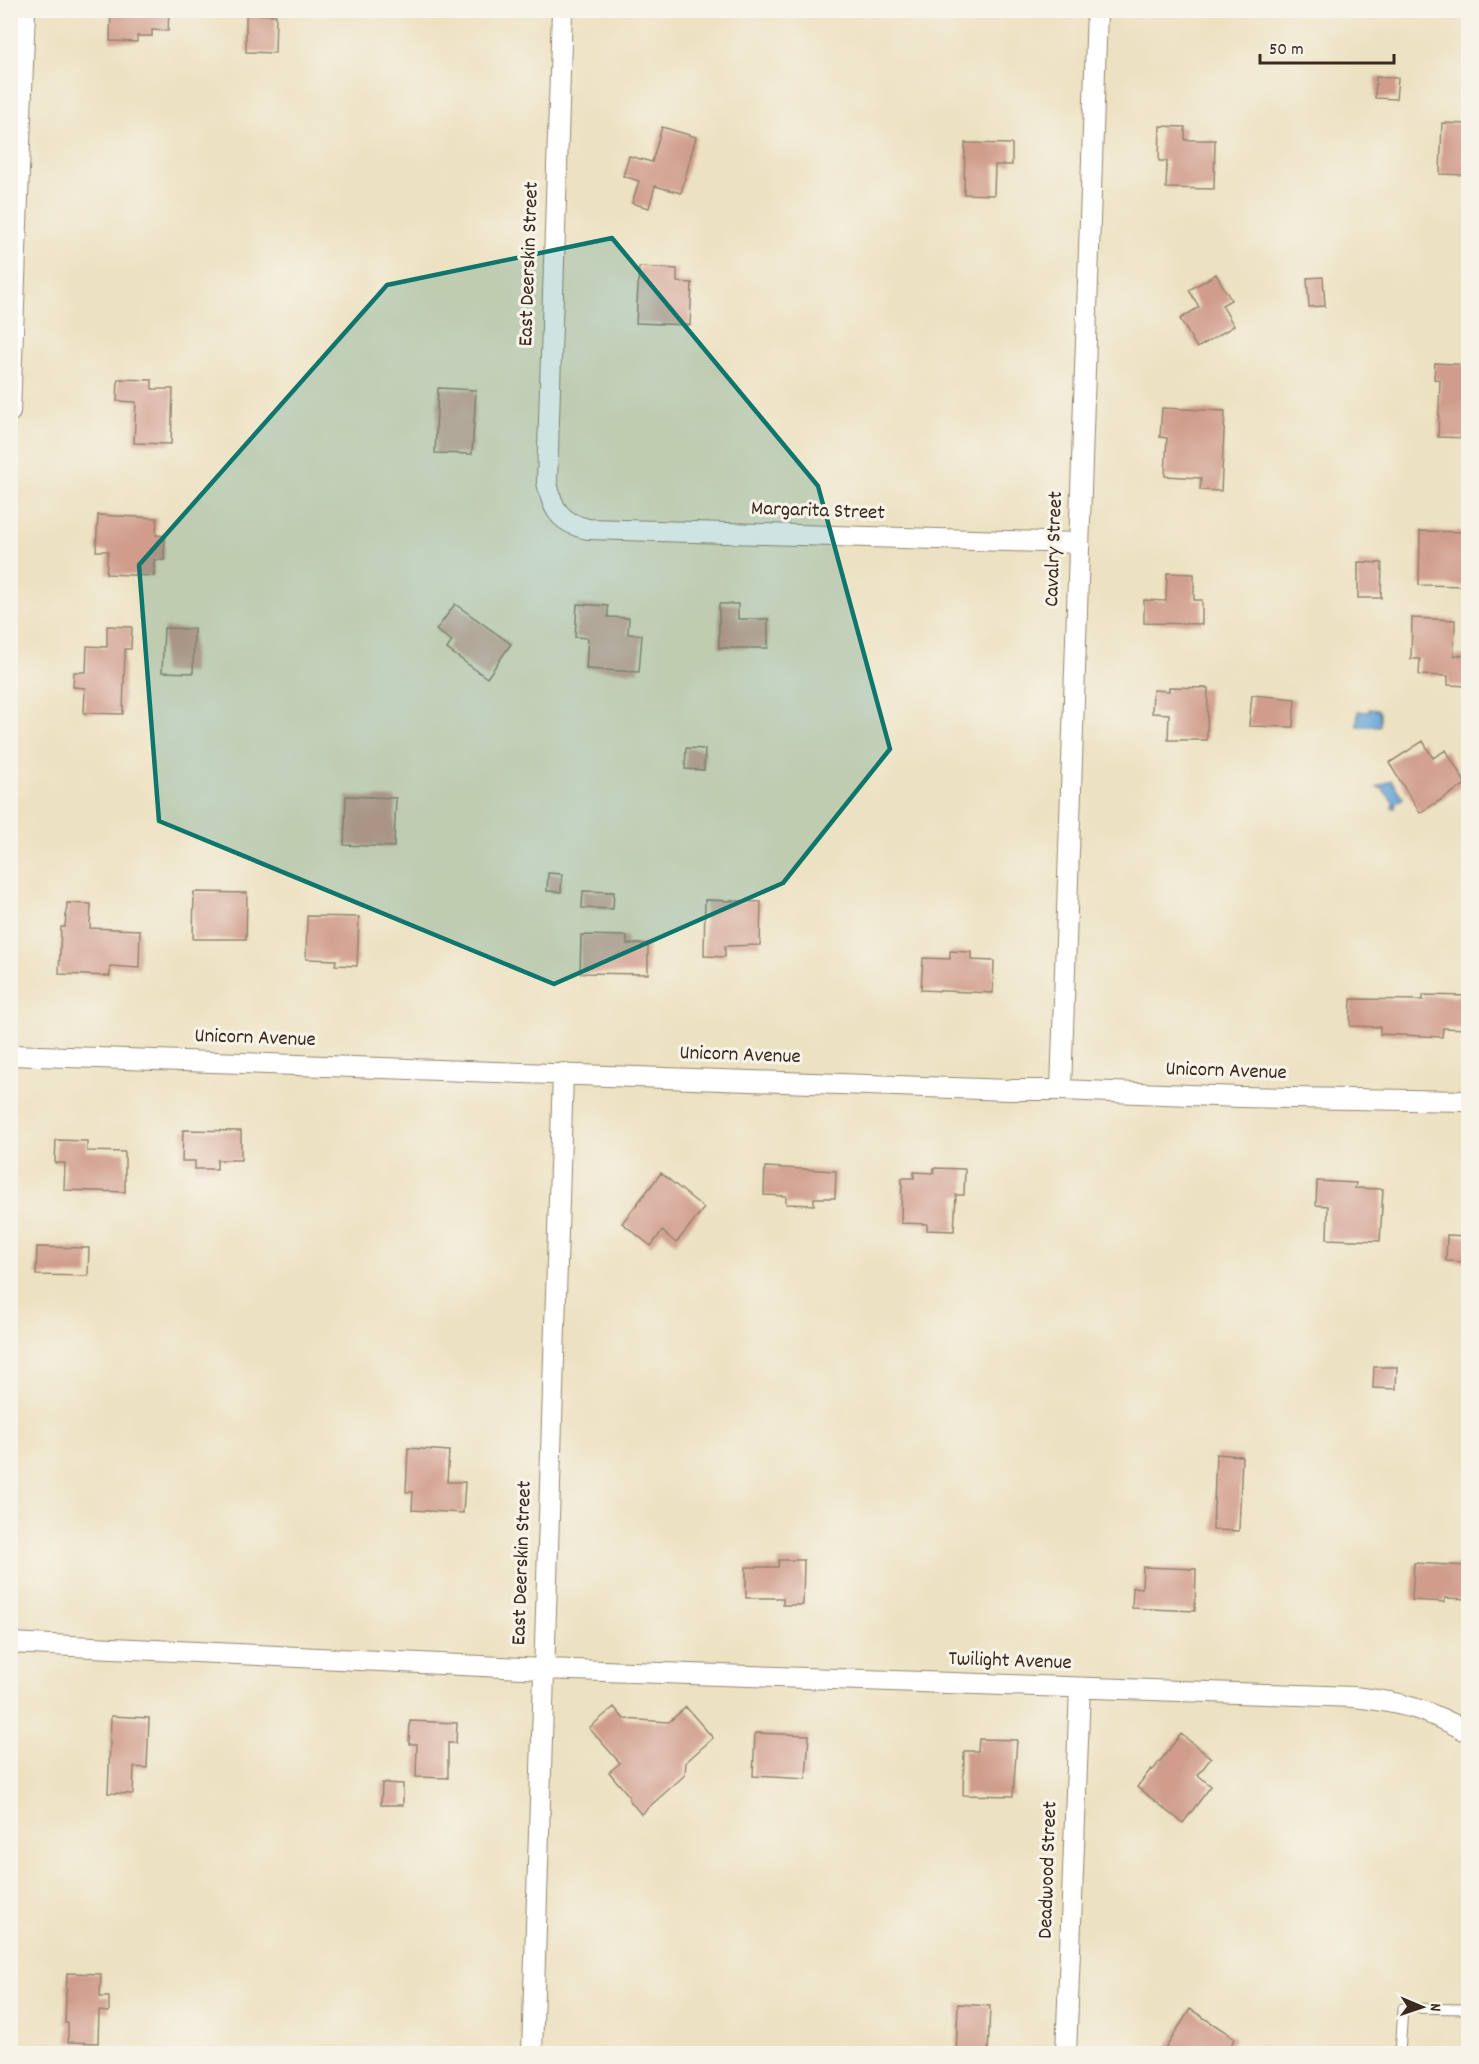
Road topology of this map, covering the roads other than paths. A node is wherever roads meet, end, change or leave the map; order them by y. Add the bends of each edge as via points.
1 (25, 10) edge
2 (562, 10) edge
3 (1097, 10) edge
4 (10, 412) edge
5 (560, 516) joint
6 (1079, 543) junction
7 (10, 1055) edge
8 (563, 1073) junction
9 (1061, 1090) junction
10 (1468, 1101) edge
11 (10, 1643) edge
12 (544, 1669) junction
13 (1080, 1688) junction
14 (1468, 1732) edge
15 (1468, 2009) edge
16 (532, 2054) edge
17 (1066, 2054) edge
18 (1400, 2054) edge

1 - 4 street
2 - 5 street, East Deerskin Street via 546,482 550,500
3 - 6 street, Cavalry Street
5 - 6 street, Margarita Street via 574,526 588,529
6 - 9 street, Cavalry Street
7 - 8 street, Unicorn Avenue
8 - 9 street, Unicorn Avenue
8 - 12 street, East Deerskin Street
9 - 10 street, Unicorn Avenue
11 - 12 street, Twilight Avenue
12 - 13 street, Twilight Avenue
12 - 16 street, East Deerskin Street
13 - 14 street, Twilight Avenue via 1354,1697 1396,1702 1440,1716
13 - 17 street, Deadwood Street
15 - 18 lane via 1403,2008

